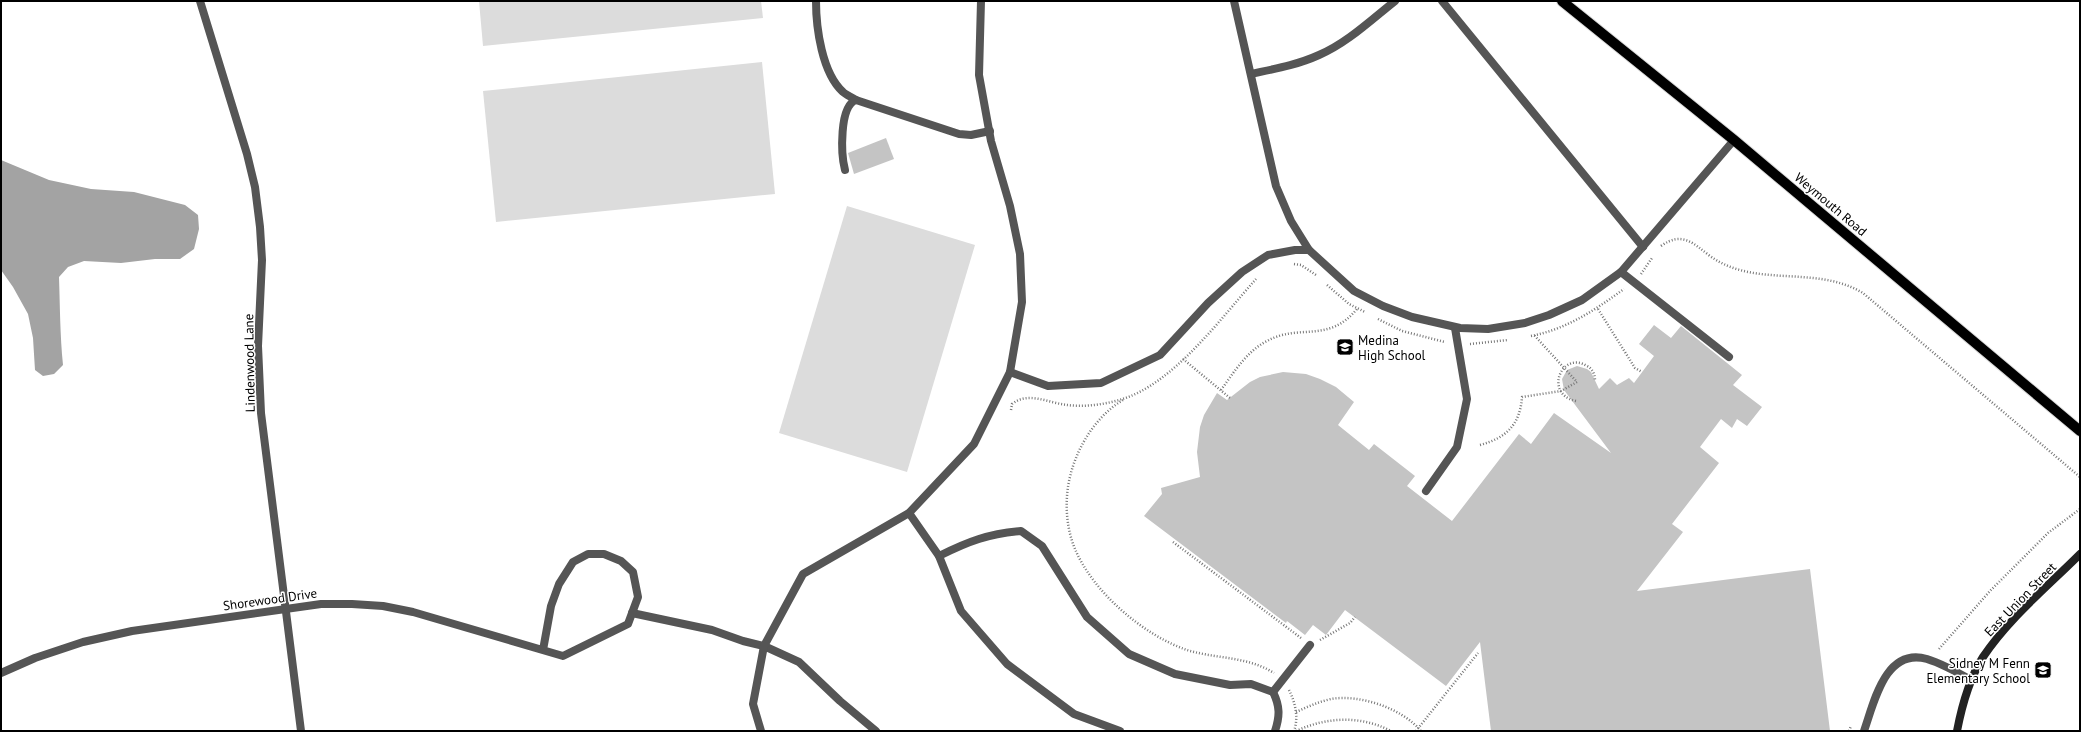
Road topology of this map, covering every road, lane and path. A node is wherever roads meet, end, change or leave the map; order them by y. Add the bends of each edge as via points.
1 (200, 1) edge
2 (816, 1) edge
3 (982, 1) edge
4 (1234, 1) edge
5 (1395, 1) edge
6 (1442, 1) edge
7 (1562, 1) edge
8 (1250, 74) junction
9 (856, 100) junction
10 (990, 131) junction
11 (1734, 140) junction
12 (845, 170) dead end
13 (1643, 247) junction
14 (1309, 250) junction
15 (1657, 251) dead end
16 (1653, 256) dead end
17 (1288, 263) dead end
18 (1621, 272) junction
19 (1260, 275) dead end
20 (1318, 277) dead end
21 (1634, 281) junction
22 (1324, 282) dead end
23 (1598, 308) junction
24 (1357, 309) junction
25 (1370, 315) dead end
26 (1376, 318) dead end
27 (1454, 328) junction
28 (1534, 335) junction
29 (1527, 336) dead end
30 (1513, 339) dead end
31 (1458, 343) junction
32 (1729, 357) dead end
33 (1183, 359) junction
34 (1564, 368) junction
35 (1010, 372) junction
36 (1642, 372) dead end
37 (1595, 381) dead end
38 (1221, 390) junction
39 (1561, 391) junction
40 (1129, 397) junction
41 (1230, 398) dead end
42 (1576, 401) dead end
43 (1011, 410) dead end
44 (2080, 431) edge
45 (1480, 445) dead end
46 (2080, 477) edge
47 (1426, 491) dead end
48 (2080, 509) edge
49 (909, 513) junction
50 (1173, 542) dead end
51 (2080, 554) edge
52 (939, 556) junction
53 (285, 609) junction
54 (632, 613) junction
55 (1355, 617) dead end
56 (1310, 645) junction
57 (764, 646) junction
58 (1933, 647) dead end
59 (543, 650) junction
60 (1478, 653) dead end
61 (1, 672) edge
62 (1282, 680) junction
63 (1971, 680) junction
64 (1273, 692) junction
65 (1296, 712) junction
66 (1852, 724) dead end
67 (1420, 730) edge
68 (301, 731) edge
69 (761, 731) edge
70 (876, 731) edge
71 (1120, 731) edge
72 (1275, 731) edge
73 (1295, 731) edge
74 (1391, 731) edge
75 (1416, 731) edge
76 (1849, 731) edge
77 (1864, 731) edge
78 (1957, 731) edge

1 - 53 street, Lindenwood Lane via 255,187 262,260 258,346 261,413
2 - 9 street via 820,38 827,66 843,92
3 - 10 street via 979,76
4 - 8 street
5 - 8 street via 1320,55
6 - 13 street
7 - 11 main road, Weymouth Road
8 - 14 street via 1276,186 1291,221
9 - 10 street via 959,134
9 - 12 street via 851,101 848,106 842,133 841,149
10 - 35 street via 1020,254 1022,302
11 - 13 street
11 - 44 main road, Weymouth Road
13 - 18 street
14 - 27 street via 1325,267 1360,294 1412,317
14 - 35 street via 1268,255 1242,272 1208,303 1160,355 1101,382 1048,386
15 - 46 path via 1666,242 1675,239 1685,240 1694,243 1727,265 1750,272 1817,277 1851,285
16 - 21 path
17 - 20 path via 1301,265
18 - 21 street
18 - 27 street via 1582,300 1549,315 1525,323 1488,329
19 - 33 path
21 - 23 path
21 - 32 street
22 - 24 path via 1339,297
23 - 28 path via 1578,320
23 - 36 path via 1635,368
24 - 25 path
24 - 38 path via 1338,327 1285,335 1263,343 1248,355
26 - 31 path via 1402,331 1428,339
27 - 31 street
28 - 29 path
28 - 34 path
30 - 31 path via 1488,343
31 - 47 street via 1467,399 1456,447
33 - 38 path
33 - 40 path via 1176,368
34 - 37 path via 1572,363 1585,364 1594,373
34 - 39 path via 1558,381
34 - 39 path via 1577,382
35 - 49 street via 974,444
38 - 41 path
39 - 42 path via 1565,397
39 - 45 path via 1522,397 1518,418 1511,428 1503,436
40 - 43 path via 1103,404 1078,405 1023,398 1012,404
40 - 62 path via 1118,403 1090,431 1069,482 1067,520 1073,545 1080,559 1089,574 1116,605 1152,634 1194,652 1258,664
48 - 58 path via 2048,533 1990,591 1940,649
49 - 52 street
49 - 57 street via 803,574
50 - 56 path
51 - 63 street, East Union Street via 2000,634 1983,657
52 - 64 street via 994,533 1021,530 1042,546 1087,616 1129,654 1176,674 1230,685 1251,684
52 - 71 street via 961,610 1007,664 1074,714
53 - 59 street, Shorewood Drive via 321,604 383,606 413,612
53 - 61 street, Shorewood Drive via 132,631 83,642
53 - 68 street, Lindenwood Lane
54 - 57 street via 693,624
54 - 59 street, Shorewood Drive via 628,624 563,656
54 - 59 street, Shorewood Drive via 638,598 633,572 621,561 604,554 588,554 573,562 559,584 550,606
55 - 56 path via 1350,623
56 - 62 street
57 - 69 street via 753,704
57 - 70 street via 798,662
60 - 67 path
62 - 64 street
62 - 65 path via 1292,696
63 - 77 street via 1925,658 1907,660 1894,665 1880,686
63 - 78 street, East Union Street via 1961,708
64 - 72 street via 1280,718
65 - 67 path via 1332,699 1356,699 1402,715
65 - 73 path
66 - 76 path
67 - 75 path
73 - 74 path via 1329,720 1353,719 1378,724

